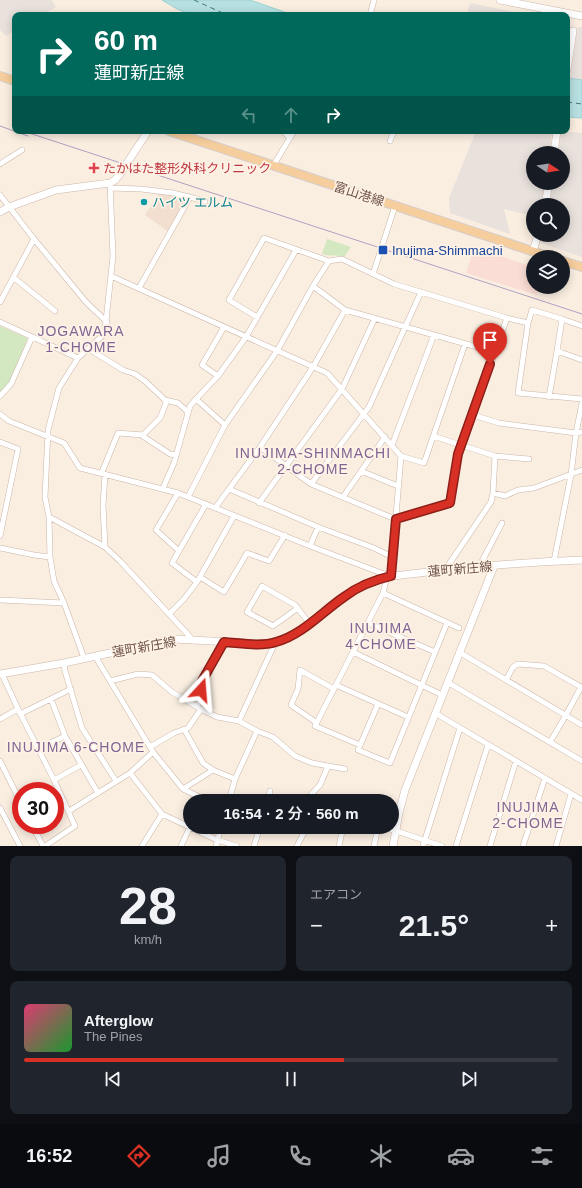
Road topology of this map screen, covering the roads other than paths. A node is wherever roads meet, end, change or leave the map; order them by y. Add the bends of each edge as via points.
1 (374, 0) edge
2 (500, 0) edge
3 (371, 12) edge
4 (562, 12) edge
5 (570, 14) edge
6 (582, 16) edge
7 (573, 31) dead end
8 (570, 50) edge
9 (0, 76) edge
10 (12, 80) edge
11 (146, 134) edge
12 (177, 134) edge
13 (286, 134) edge
14 (292, 134) edge
15 (393, 134) edge
16 (557, 134) edge
17 (290, 138) junction
18 (390, 142) dead end
19 (555, 146) edge
20 (22, 150) dead end
21 (0, 164) edge
22 (273, 166) junction
23 (110, 185) junction
24 (0, 195) edge
25 (190, 197) junction
26 (205, 201) dead end
27 (395, 206) junction
28 (9, 207) junction
29 (0, 212) edge
30 (34, 238) junction
31 (296, 250) junction
32 (527, 250) edge
33 (329, 261) junction
34 (570, 264) edge
35 (582, 268) edge
36 (372, 274) junction
37 (111, 276) junction
38 (13, 277) junction
39 (313, 286) junction
40 (139, 288) junction
41 (421, 292) junction
42 (0, 302) edge
43 (345, 310) junction
44 (55, 311) dead end
45 (258, 316) junction
46 (374, 318) junction
47 (507, 318) junction
48 (562, 319) junction
49 (0, 322) edge
50 (107, 322) junction
51 (528, 323) junction
52 (582, 326) edge
53 (224, 327) junction
54 (405, 327) junction
55 (434, 335) junction
56 (32, 337) junction
57 (246, 337) junction
58 (465, 344) junction
59 (89, 349) junction
60 (277, 351) junction
61 (558, 351) junction
62 (495, 352) junction
63 (78, 358) junction
64 (582, 360) edge
65 (313, 367) junction
66 (218, 376) junction
67 (342, 389) junction
68 (0, 396) edge
69 (549, 397) junction
70 (196, 399) junction
71 (582, 399) edge
72 (165, 400) junction
73 (582, 403) edge
74 (188, 412) junction
75 (363, 413) junction
76 (0, 414) edge
77 (473, 415) junction
78 (225, 425) junction
79 (582, 432) edge
80 (576, 433) junction
81 (141, 435) junction
82 (433, 436) junction
83 (48, 437) junction
84 (385, 437) junction
85 (0, 442) edge
86 (392, 445) junction
87 (462, 445) junction
88 (260, 447) junction
89 (176, 455) junction
90 (401, 456) junction
91 (495, 456) junction
92 (529, 459) dead end
93 (286, 466) junction
94 (582, 470) edge
95 (361, 472) junction
96 (103, 474) junction
97 (571, 475) junction
98 (311, 484) junction
99 (398, 486) junction
100 (163, 488) junction
101 (229, 490) junction
102 (178, 493) junction
103 (493, 493) junction
104 (188, 497) junction
105 (342, 497) junction
106 (259, 503) junction
107 (206, 504) junction
108 (215, 508) junction
109 (2, 513) edge
110 (234, 516) junction
111 (49, 518) junction
112 (396, 519) junction
113 (502, 523) dead end
114 (318, 527) junction
115 (285, 535) junction
116 (0, 536) edge
117 (310, 546) junction
118 (104, 547) junction
119 (0, 548) edge
120 (179, 551) junction
121 (50, 557) junction
122 (392, 557) junction
123 (582, 560) edge
124 (554, 561) junction
125 (494, 566) junction
126 (479, 567) junction
127 (444, 570) junction
128 (389, 577) junction
129 (198, 580) junction
130 (383, 593) junction
131 (0, 600) edge
132 (64, 603) junction
133 (298, 608) junction
134 (169, 614) junction
135 (309, 623) junction
136 (368, 623) junction
137 (447, 623) junction
138 (459, 628) dead end
139 (193, 640) junction
140 (224, 642) junction
141 (275, 643) junction
142 (353, 652) junction
143 (435, 652) junction
144 (459, 652) junction
145 (95, 656) junction
146 (84, 658) junction
147 (64, 663) junction
148 (1, 674) edge
149 (506, 680) junction
150 (110, 681) junction
151 (447, 682) junction
152 (422, 685) junction
153 (335, 687) junction
154 (71, 689) junction
155 (442, 695) junction
156 (51, 699) junction
157 (378, 704) junction
158 (199, 708) junction
159 (19, 711) junction
160 (435, 713) junction
161 (566, 715) junction
162 (408, 718) junction
163 (0, 719) edge
164 (239, 721) junction
165 (317, 723) junction
166 (582, 725) edge
167 (460, 728) junction
168 (184, 729) junction
169 (257, 731) junction
170 (65, 736) junction
171 (550, 742) junction
172 (360, 745) junction
173 (488, 745) junction
174 (38, 749) junction
175 (152, 749) junction
176 (0, 761) edge
177 (516, 761) junction
178 (582, 761) edge
179 (82, 765) junction
180 (328, 766) junction
181 (345, 769) dead end
182 (213, 770) junction
183 (130, 773) junction
184 (545, 778) junction
185 (236, 779) junction
186 (54, 780) junction
187 (116, 781) junction
188 (12, 785) edge
189 (183, 789) junction
190 (270, 791) dead end
191 (98, 793) junction
192 (193, 794) edge
193 (231, 794) edge
194 (269, 794) edge
195 (312, 794) edge
196 (572, 794) junction
197 (582, 800) edge
198 (0, 808) edge
199 (399, 810) edge
200 (69, 811) junction
201 (162, 814) junction
202 (183, 824) edge
203 (399, 833) edge
204 (37, 834) edge
205 (187, 834) edge
206 (202, 834) edge
207 (258, 834) edge
208 (303, 834) edge
209 (342, 834) edge
210 (377, 834) edge
211 (395, 834) edge
212 (217, 843) edge
213 (424, 843) edge
214 (20, 846) edge
215 (44, 846) edge
216 (142, 846) edge
217 (181, 846) edge
218 (237, 846) edge
219 (254, 846) edge
220 (297, 846) edge
221 (339, 846) edge
222 (374, 846) edge
223 (393, 846) edge
224 (442, 846) edge
225 (456, 846) edge
226 (490, 846) edge
227 (523, 846) edge
228 (556, 846) edge

1 - 3 street
2 - 4 street
5 - 6 street
7 - 8 street
9 - 10 main road
11 - 23 street
12 - 22 main road, 富山港線
13 - 17 street
14 - 17 street
15 - 18 street
16 - 19 street
17 - 22 street
20 - 21 street
22 - 27 main road, 富山港線
23 - 25 street
23 - 28 street via 56,190
23 - 37 street via 113,256
24 - 28 street
25 - 26 street
25 - 40 street
27 - 32 main road, 富山港線
27 - 36 street
28 - 29 street
28 - 30 street
30 - 38 street
30 - 50 street via 86,302
31 - 33 street
31 - 45 street
31 - 45 street via 264,238 229,300
33 - 36 street via 342,259
33 - 39 street
34 - 35 main road
36 - 41 street
37 - 40 street
37 - 50 street
38 - 42 street
38 - 44 street
39 - 43 street
39 - 60 street
40 - 53 street
41 - 47 street
41 - 54 street
43 - 46 street
43 - 65 street
45 - 57 street
46 - 54 street
46 - 67 street
47 - 51 street
47 - 62 street
48 - 51 street via 532,310
48 - 52 street
48 - 61 street
49 - 56 street
50 - 59 street via 103,335
51 - 69 street via 518,393
53 - 57 street
53 - 66 street via 202,365
54 - 55 street
54 - 75 street via 369,407
55 - 58 street
55 - 86 street
56 - 63 street
56 - 68 street via 11,384
57 - 60 street
57 - 66 street
58 - 62 street
58 - 82 street
59 - 63 street
59 - 72 street via 123,370 135,374
60 - 65 street
60 - 78 street
61 - 64 street
61 - 69 street
62 - 77 street
63 - 83 street via 59,388
65 - 67 street via 327,373
65 - 88 street
66 - 70 street
67 - 75 street
67 - 93 street
69 - 71 street
70 - 74 street
70 - 78 street
72 - 74 street via 178,403
72 - 81 street via 160,418
73 - 80 street
74 - 89 street
75 - 84 street
75 - 98 street
76 - 83 street via 9,421
77 - 80 street via 499,423
77 - 87 street
78 - 104 street
79 - 80 street
80 - 97 street
81 - 89 street via 170,454
81 - 96 street via 118,434
82 - 87 street
82 - 90 street via 424,463
83 - 96 street via 64,443 80,468
83 - 111 street via 45,497
84 - 86 street
84 - 95 street
85 - 109 street via 18,449
86 - 90 street
87 - 91 street
87 - 112 street via 458,454 450,503
88 - 93 street
88 - 101 street
89 - 100 street
90 - 99 street
91 - 92 street
91 - 103 street
93 - 98 street
93 - 106 street
94 - 97 street
95 - 99 street
95 - 105 street
96 - 100 street
96 - 118 street
97 - 103 street via 505,496
97 - 124 street
98 - 105 street
99 - 112 street
100 - 102 street
101 - 106 street
101 - 108 street
102 - 104 street
102 - 120 street via 156,530
103 - 127 street via 491,502
104 - 107 street
105 - 112 street
106 - 114 street
107 - 108 street
107 - 120 street
108 - 110 street
109 - 116 street
110 - 115 street
110 - 129 street
111 - 118 street
111 - 121 street
112 - 122 street
113 - 126 street
114 - 117 street
114 - 122 street
115 - 117 street
115 - 129 street via 270,561 247,553 224,592
117 - 128 street
118 - 134 street
119 - 121 street
120 - 129 street via 172,563
121 - 132 street via 54,580
122 - 128 street
123 - 124 street, 蓮町新庄線
124 - 125 street, 蓮町新庄線
125 - 126 street, 蓮町新庄線
125 - 144 street
126 - 127 street, 蓮町新庄線
127 - 128 street, 蓮町新庄線
128 - 130 street
128 - 135 street, 蓮町新庄線 via 362,585
129 - 134 street
130 - 136 street
130 - 137 street
131 - 132 street
132 - 146 street
133 - 133 street via 262,586 247,612 273,626
133 - 135 street
134 - 139 street
135 - 141 street, 蓮町新庄線
136 - 142 street
136 - 143 street
137 - 138 street
137 - 143 street
139 - 140 street, 蓮町新庄線
139 - 145 street, 蓮町新庄線 via 174,639
140 - 141 street, 蓮町新庄線
140 - 158 street via 202,681
141 - 164 street
142 - 152 street
142 - 153 street
143 - 152 street
144 - 149 street
144 - 151 street
145 - 146 street, 蓮町新庄線
145 - 150 street
146 - 147 street, 蓮町新庄線
147 - 148 street, 蓮町新庄線
147 - 154 street
148 - 159 street
149 - 161 street
149 - 161 street via 513,667 518,664 544,666 580,687
150 - 158 street via 138,674 152,676
150 - 175 street
151 - 155 street
151 - 171 street
152 - 155 street
152 - 162 street
153 - 157 street
153 - 165 street
153 - 165 street via 300,670 298,689 291,705
154 - 156 street
154 - 187 street via 82,728
155 - 160 street
156 - 159 street
156 - 170 street
157 - 162 street
157 - 172 street
158 - 164 street via 217,717
158 - 168 street via 188,728
159 - 163 street
159 - 174 street
160 - 167 street
160 - 199 street
161 - 166 street
161 - 171 street
162 - 172 street via 390,763 358,750
164 - 169 street
165 - 172 street via 315,726
167 - 173 street
167 - 213 street
168 - 175 street
168 - 182 street via 203,763
169 - 180 street via 273,737 295,756
169 - 185 street
170 - 174 street
170 - 179 street
171 - 178 street
173 - 177 street
173 - 225 street
174 - 186 street
175 - 183 street
175 - 189 street
176 - 188 street
177 - 184 street
177 - 226 street
179 - 186 street
179 - 191 street
180 - 181 street
180 - 195 street via 320,785
182 - 185 street
182 - 189 street
183 - 187 street
183 - 201 street
184 - 196 street
184 - 227 street
185 - 193 street
186 - 200 street
187 - 191 street
189 - 192 street
190 - 194 street
191 - 200 street
196 - 197 street
196 - 228 street
198 - 214 street
200 - 215 street via 75,826
201 - 202 street
201 - 216 street
203 - 213 street
204 - 215 street
205 - 217 street
206 - 212 street
207 - 219 street
208 - 220 street
209 - 221 street
210 - 222 street
211 - 223 street
212 - 218 street
213 - 224 street

